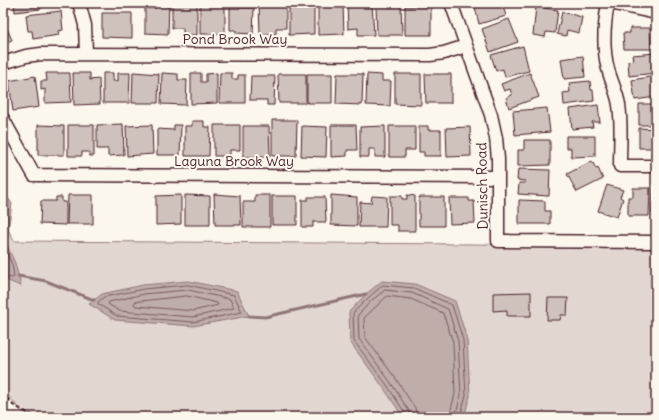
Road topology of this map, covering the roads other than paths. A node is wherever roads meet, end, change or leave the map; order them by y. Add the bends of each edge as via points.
1 (79, 3) edge
2 (451, 3) edge
3 (609, 3) edge
4 (656, 13) edge
5 (466, 46) junction
6 (86, 53) junction
7 (3, 63) edge
8 (3, 119) edge
9 (656, 166) edge
10 (498, 177) junction
11 (656, 242) edge

1 - 6 street via 85,25
2 - 5 street, Dunisch Road
3 - 4 street
3 - 9 street via 603,40 608,69 619,104 620,166
5 - 6 street, Pond Brook Way via 430,55
5 - 10 street, Dunisch Road via 491,115 496,138
6 - 7 street, Pond Brook Way via 41,54
8 - 10 street, Laguna Brook Way via 34,175
10 - 11 street, Dunisch Road via 498,241

